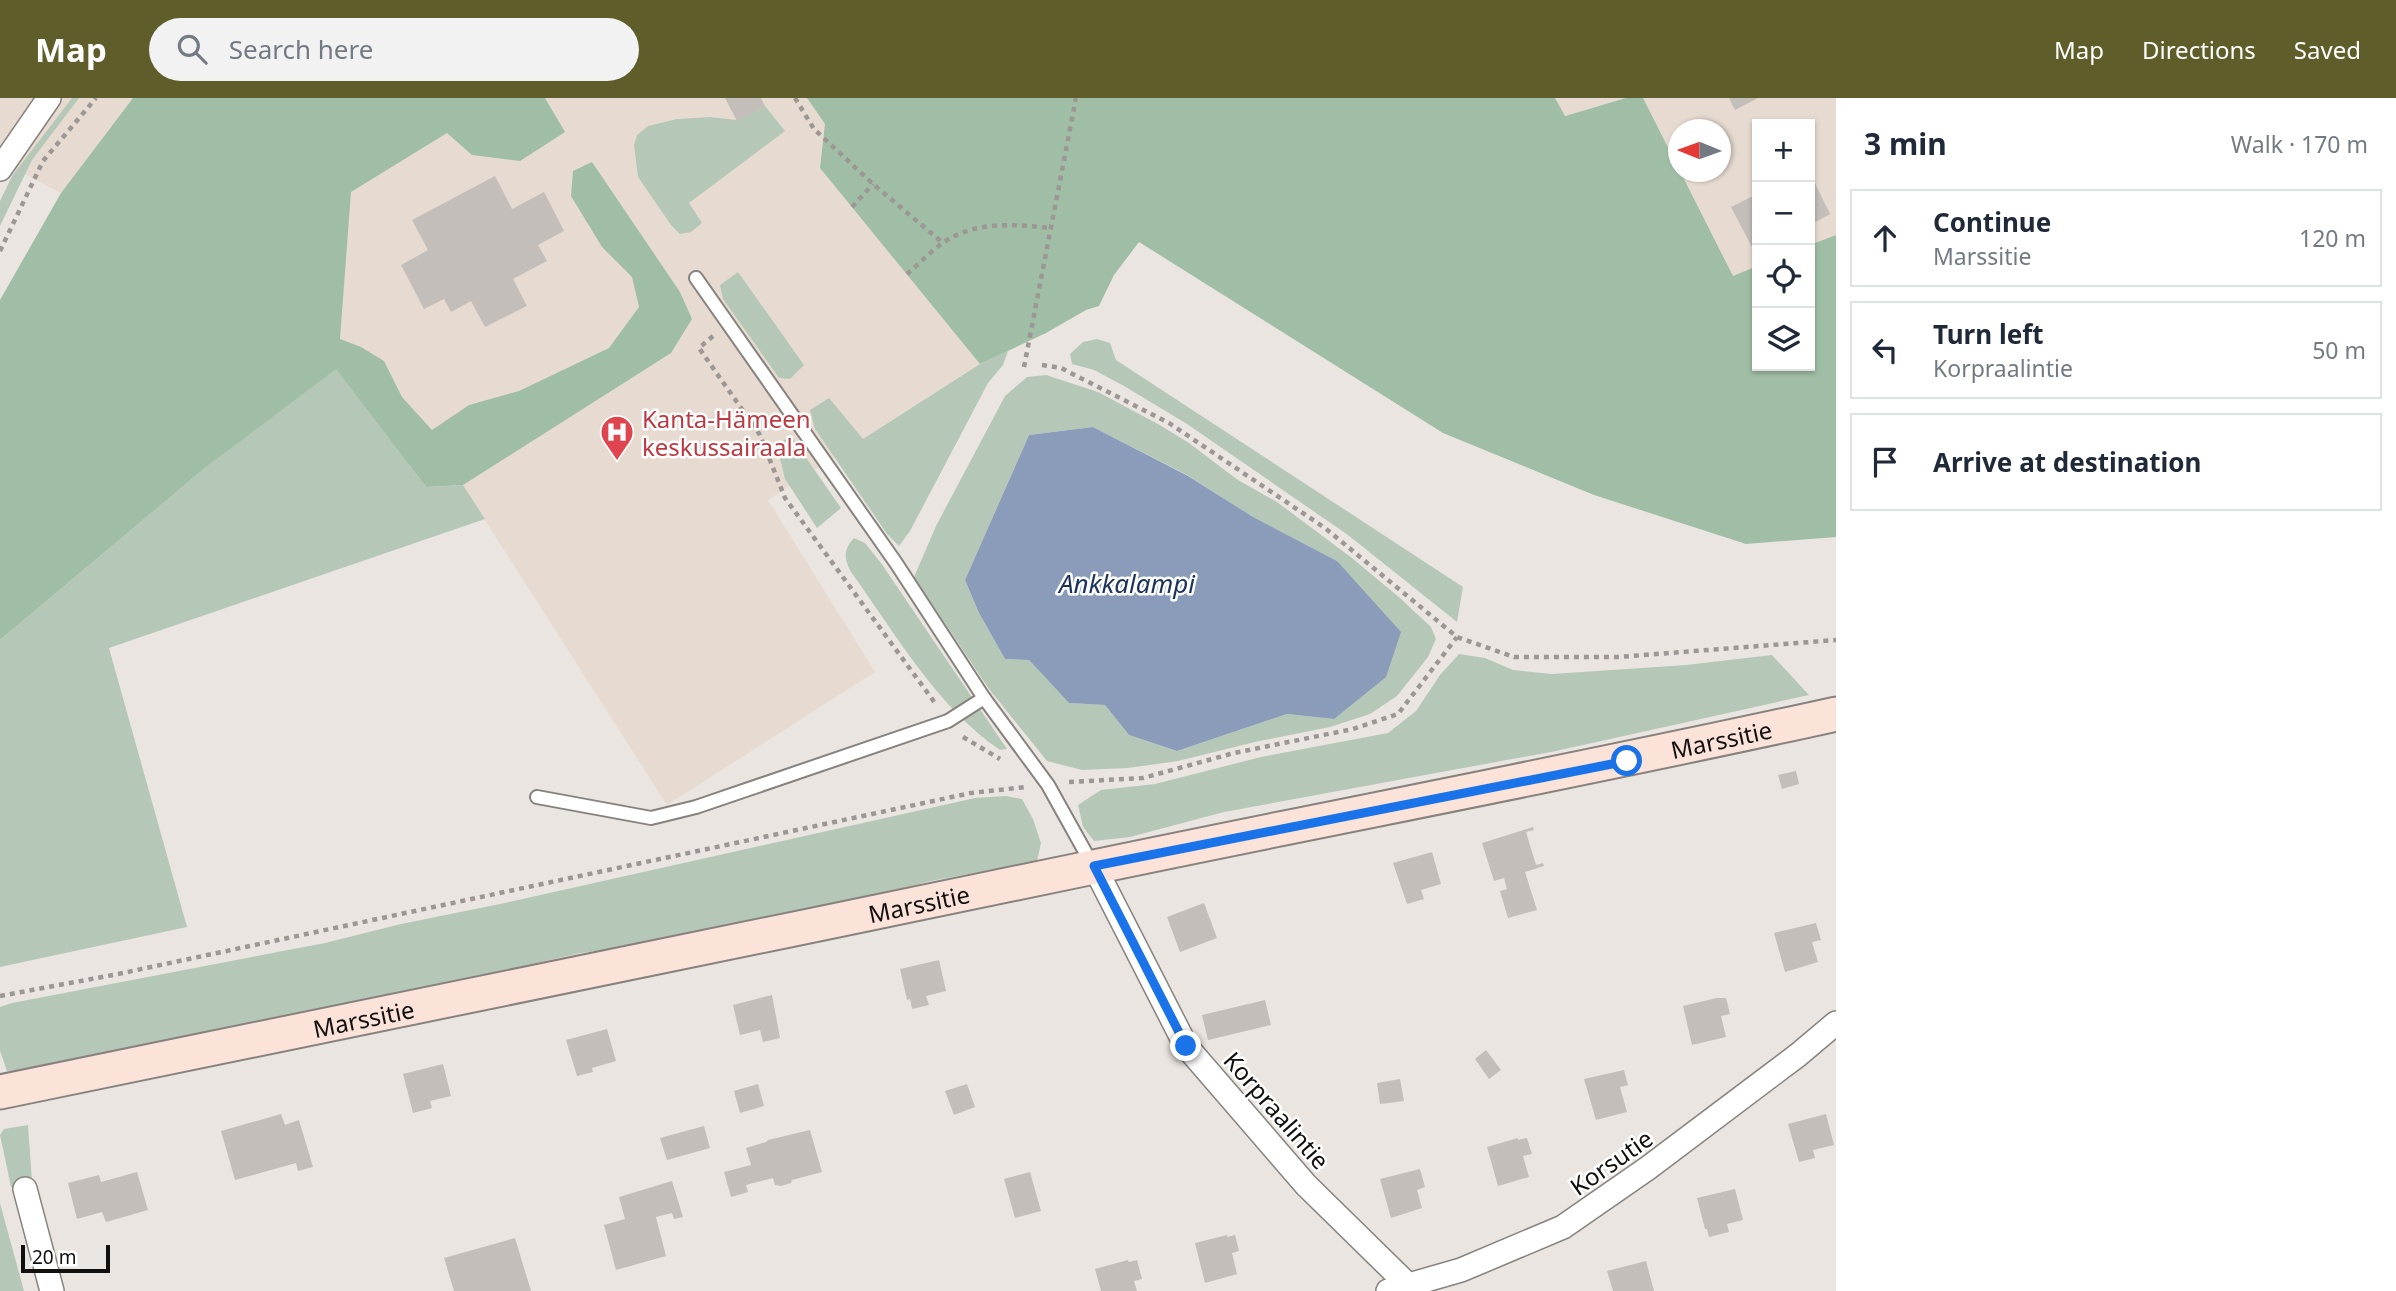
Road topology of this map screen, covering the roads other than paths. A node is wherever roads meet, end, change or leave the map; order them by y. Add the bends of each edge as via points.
1 (49, 98) edge
2 (0, 169) edge
3 (696, 278) dead end
4 (984, 698) junction
5 (1836, 714) edge
6 (537, 797) dead end
7 (1094, 866) junction
8 (1836, 1023) edge
9 (0, 1092) edge
10 (25, 1189) dead end
11 (1402, 1289) edge
12 (52, 1291) edge

1 - 2 street
3 - 4 lane via 896,563
4 - 6 lane via 948,721 696,807 651,818
4 - 7 lane via 1048,785
5 - 7 main road, Marssitie via 1627,761
7 - 9 main road, Marssitie
7 - 11 street, Korpraalintie via 1186,1046
8 - 11 street, Korsutie via 1648,1168 1563,1227
10 - 12 street

